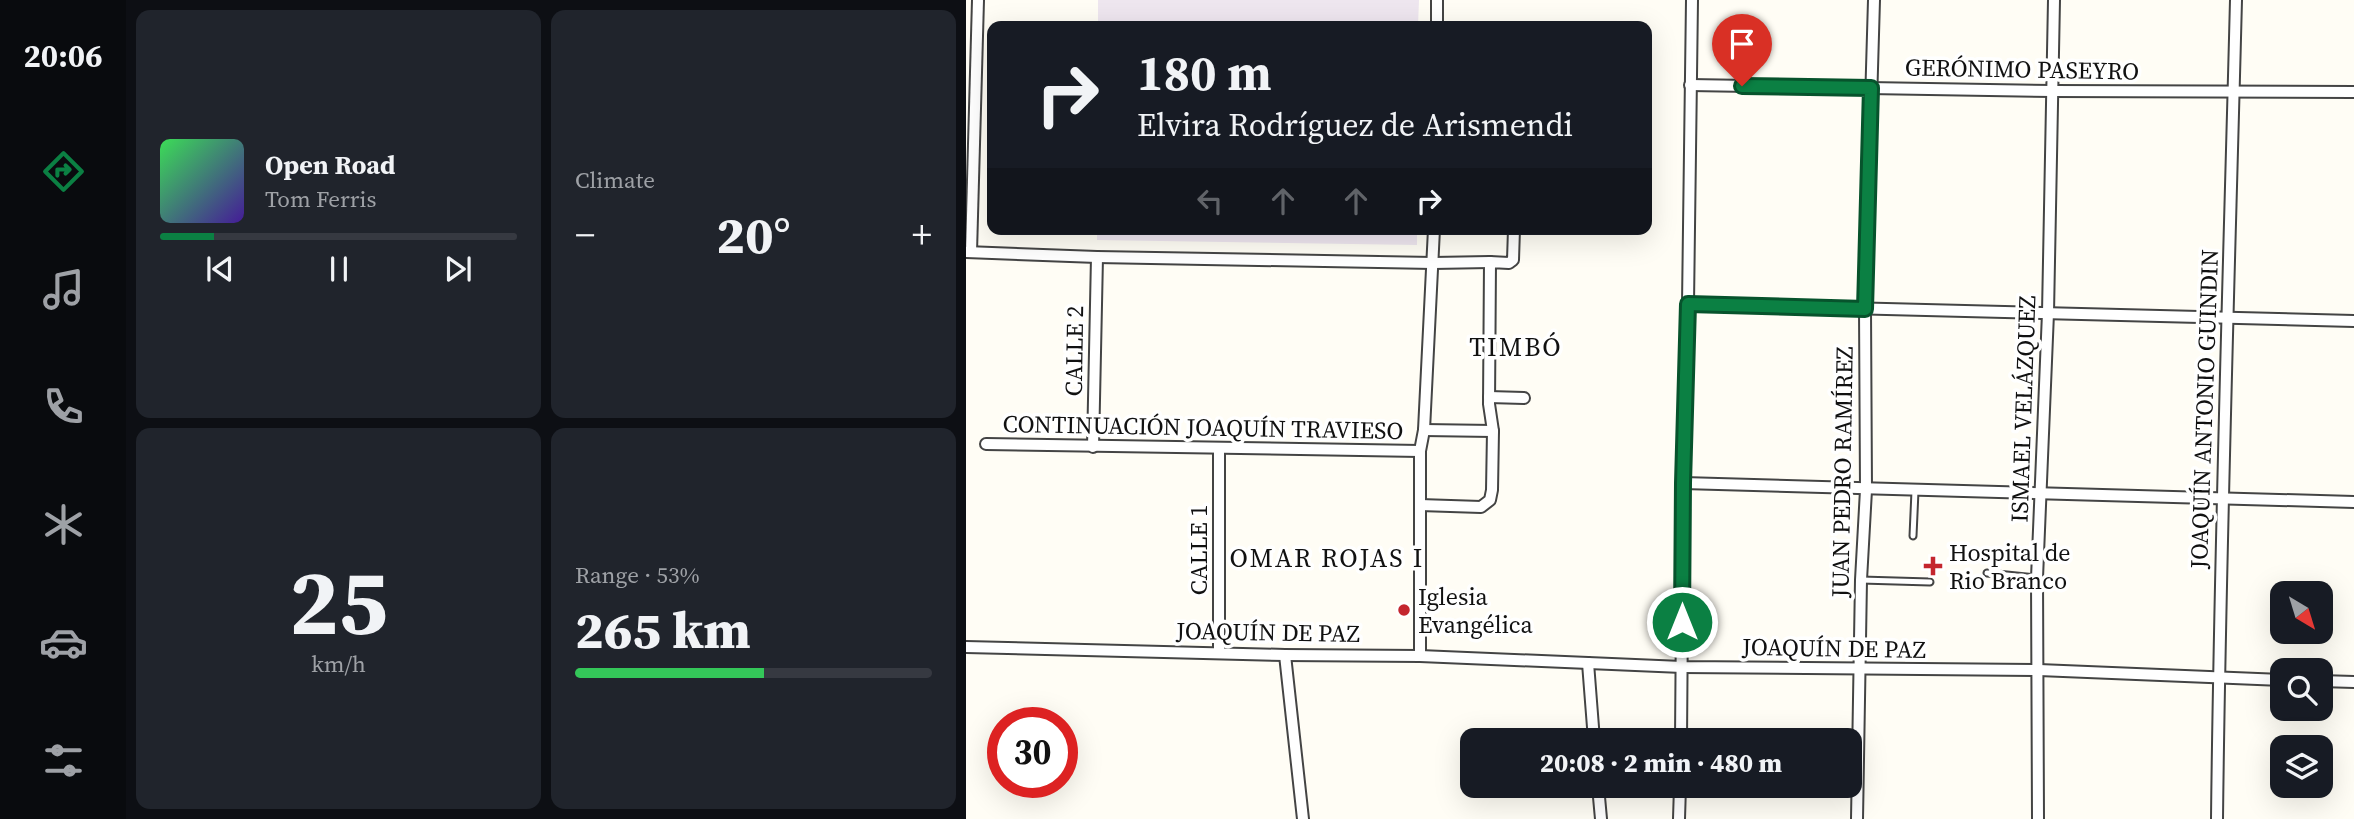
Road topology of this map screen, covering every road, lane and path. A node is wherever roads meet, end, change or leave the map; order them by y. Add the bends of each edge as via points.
1 (1437, 0) edge
2 (1692, 0) edge
3 (1874, 0) edge
4 (2054, 0) edge
5 (2236, 0) edge
6 (974, 5) edge
7 (1437, 21) edge
8 (1690, 85) junction
9 (1871, 88) junction
10 (2052, 91) junction
11 (2234, 91) junction
12 (2354, 92) edge
13 (970, 130) edge
14 (1434, 235) edge
15 (1514, 235) edge
16 (968, 252) edge
17 (1097, 257) junction
18 (1490, 262) junction
19 (1433, 263) junction
20 (1688, 304) junction
21 (1865, 309) junction
22 (2048, 313) junction
23 (2229, 318) junction
24 (2354, 321) edge
25 (1489, 397) junction
26 (1524, 398) dead end
27 (1423, 430) junction
28 (1493, 431) junction
29 (986, 444) dead end
30 (1093, 447) junction
31 (1219, 448) junction
32 (1420, 451) junction
33 (1683, 483) junction
34 (1866, 490) junction
35 (1915, 491) junction
36 (2042, 494) junction
37 (2221, 499) junction
38 (2354, 502) edge
39 (1420, 505) junction
40 (1913, 536) dead end
41 (1987, 573) dead end
42 (2037, 578) junction
43 (1861, 580) junction
44 (1930, 582) dead end
45 (966, 647) edge
46 (1219, 652) junction
47 (1285, 655) junction
48 (1420, 656) junction
49 (1588, 663) junction
50 (1682, 667) junction
51 (1860, 670) junction
52 (2039, 670) junction
53 (2218, 678) junction
54 (2270, 680) edge
55 (2333, 681) edge
56 (2354, 682) edge
57 (1593, 728) edge
58 (1681, 728) edge
59 (1599, 798) edge
60 (1680, 798) edge
61 (1303, 819) edge
62 (1601, 819) edge
63 (1679, 819) edge
64 (1857, 819) edge
65 (2038, 819) edge
66 (2217, 819) edge

1 - 7 street
2 - 8 street
3 - 9 street, JUAN PEDRO RAMÍREZ
4 - 10 street, ISMAEL VELÁZQUEZ
5 - 11 street, JOAQUÍN ANTONIO GUINDIN
6 - 13 street
8 - 9 street, GERÓNIMO PASEYRO
8 - 20 street
9 - 10 street, GERÓNIMO PASEYRO
9 - 21 street, JUAN PEDRO RAMÍREZ
10 - 11 street, GERÓNIMO PASEYRO
10 - 22 street, ISMAEL VELÁZQUEZ
11 - 12 street, GERÓNIMO PASEYRO
11 - 23 street, JOAQUÍN ANTONIO GUINDIN
13 - 16 street
14 - 19 street
15 - 18 street via 1513,260
16 - 17 street
17 - 19 street
17 - 30 street, CALLE 2
18 - 19 street
18 - 25 street
19 - 27 street
20 - 21 street
20 - 33 street
21 - 22 street
21 - 34 street, JUAN PEDRO RAMÍREZ
22 - 23 street
22 - 36 street, ISMAEL VELÁZQUEZ
23 - 24 street
23 - 37 street, JOAQUÍN ANTONIO GUINDIN
25 - 26 street
25 - 28 street
27 - 28 street
27 - 32 street
28 - 39 street via 1490,500 1481,507
29 - 30 street, CONTINUACIÓN JOAQUÍN TRAVIESO
30 - 31 street, CONTINUACIÓN JOAQUÍN TRAVIESO
31 - 32 street, CONTINUACIÓN JOAQUÍN TRAVIESO
31 - 46 street, CALLE 1
32 - 39 street
33 - 34 street
33 - 50 street
34 - 35 street
34 - 43 street, JUAN PEDRO RAMÍREZ
35 - 36 street
35 - 40 lane
36 - 37 street
36 - 42 street, ISMAEL VELÁZQUEZ
37 - 38 street
37 - 53 street, JOAQUÍN ANTONIO GUINDIN
39 - 48 street
41 - 42 lane
42 - 52 street, ISMAEL VELÁZQUEZ
43 - 44 lane
43 - 51 street, JUAN PEDRO RAMÍREZ
45 - 46 street, JOAQUÍN DE PAZ
46 - 47 street, JOAQUÍN DE PAZ
47 - 48 street, JOAQUÍN DE PAZ
47 - 61 street
48 - 49 street, JOAQUÍN DE PAZ
49 - 50 street, JOAQUÍN DE PAZ
49 - 57 street
50 - 51 street, JOAQUÍN DE PAZ
50 - 58 street
51 - 52 street, JOAQUÍN DE PAZ
51 - 64 street, JUAN PEDRO RAMÍREZ
52 - 53 street, JOAQUÍN DE PAZ
52 - 65 street, ISMAEL VELÁZQUEZ
53 - 54 street, JOAQUÍN DE PAZ
53 - 66 street, JOAQUÍN ANTONIO GUINDIN
55 - 56 street
59 - 62 street
60 - 63 street

